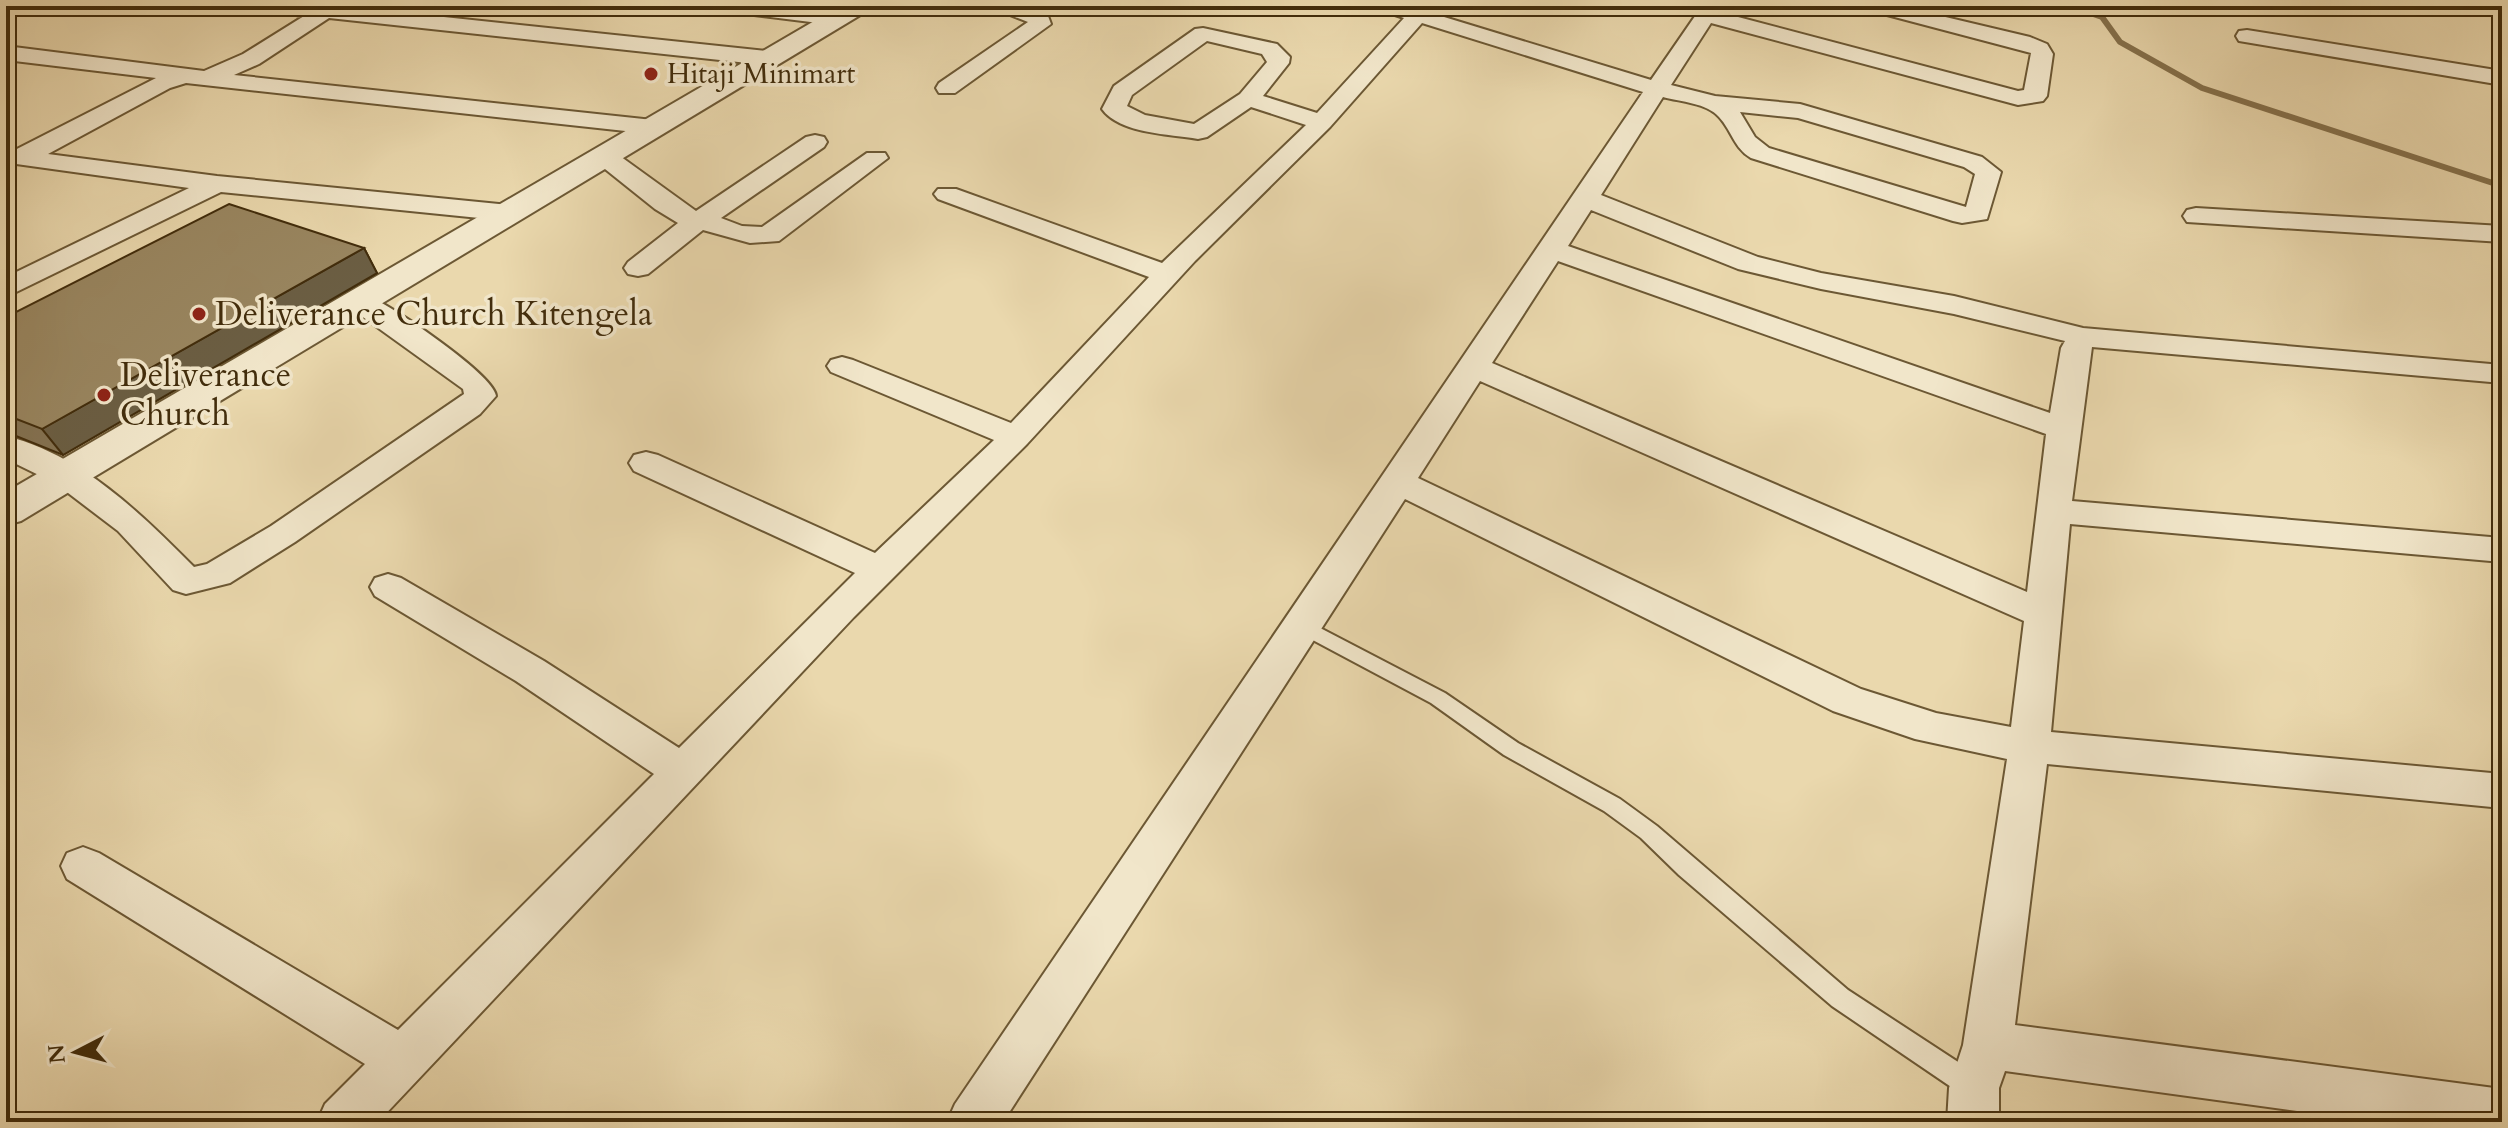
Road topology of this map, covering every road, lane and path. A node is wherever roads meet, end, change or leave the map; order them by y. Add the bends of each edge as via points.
1 (270, 6) edge
2 (730, 6) edge
3 (1004, 6) edge
4 (328, 9) edge
5 (1410, 9) edge
6 (1709, 10) edge
7 (1894, 11) dead end
8 (847, 12) edge
9 (2247, 36) dead end
10 (6, 53) edge
11 (767, 58) junction
12 (178, 76) junction
13 (208, 78) junction
14 (2502, 78) edge
15 (947, 88) dead end
16 (1657, 89) junction
17 (1248, 99) junction
18 (1715, 103) junction
19 (1322, 122) junction
20 (653, 127) junction
21 (815, 142) dead end
22 (604, 156) junction
23 (14, 158) edge
24 (876, 158) dead end
25 (217, 184) junction
26 (947, 194) dead end
27 (1585, 198) junction
28 (509, 213) junction
29 (2196, 216) dead end
30 (700, 219) junction
31 (2502, 234) edge
32 (1551, 249) junction
33 (638, 268) dead end
34 (1167, 274) junction
35 (6, 288) edge
36 (359, 301) junction
37 (2083, 337) junction
38 (842, 366) dead end
39 (1474, 367) junction
40 (2502, 374) edge
41 (2063, 429) junction
42 (1016, 437) junction
43 (6, 446) edge
44 (646, 463) dead end
45 (67, 475) junction
46 (1397, 481) junction
47 (6, 511) edge
48 (2054, 511) junction
49 (2502, 550) edge
50 (880, 570) junction
51 (388, 587) dead end
52 (2043, 614) junction
53 (1301, 625) junction
54 (2029, 746) junction
55 (682, 771) junction
56 (2502, 791) edge
57 (83, 866) dead end
58 (404, 1061) junction
59 (1978, 1085) edge
60 (2502, 1114) edge
61 (343, 1122) edge
62 (973, 1122) edge

1 - 4 street
2 - 8 street
3 - 15 street via 1041,20 1040,24
4 - 11 street
4 - 13 street via 251,59
5 - 16 street
5 - 19 street
6 - 7 street via 2018,98 2035,96 2039,49
6 - 16 street
8 - 11 street
9 - 14 street
10 - 12 street
11 - 20 street
12 - 13 street
12 - 23 street
13 - 20 street
16 - 18 street
16 - 27 street
17 - 17 street via 1279,57 1269,49 1203,34 1122,91 1114,109 1138,121 1198,132
17 - 19 street
18 - 18 street via 1732,114 1744,144 1760,153 1962,215 1978,213 1988,172 1973,162 1800,111
19 - 34 street
20 - 22 street
21 - 30 street
22 - 28 street
22 - 30 street via 686,219
23 - 25 street
24 - 30 street via 769,235 737,235
25 - 28 street
25 - 35 street
26 - 34 street
27 - 32 street
27 - 37 street via 1748,263
28 - 36 street
29 - 31 street
30 - 33 street
32 - 39 street
32 - 41 street
34 - 42 street
36 - 45 street
36 - 45 street via 474,382 480,396 217,574 186,581 130,523
37 - 40 street
37 - 41 street via 2076,348
38 - 42 street
39 - 46 street
39 - 52 street
41 - 48 street
42 - 50 street
43 - 45 street
44 - 50 street
45 - 47 street
46 - 53 street
46 - 54 street via 1847,700 1950,735
48 - 49 street
48 - 52 street
50 - 55 street
51 - 55 street via 530,671
52 - 54 street
53 - 59 lane via 1438,698 1511,749 1612,805 1840,998
53 - 62 street
54 - 56 street
54 - 59 street
55 - 58 street
57 - 58 street
58 - 61 street
59 - 60 street

